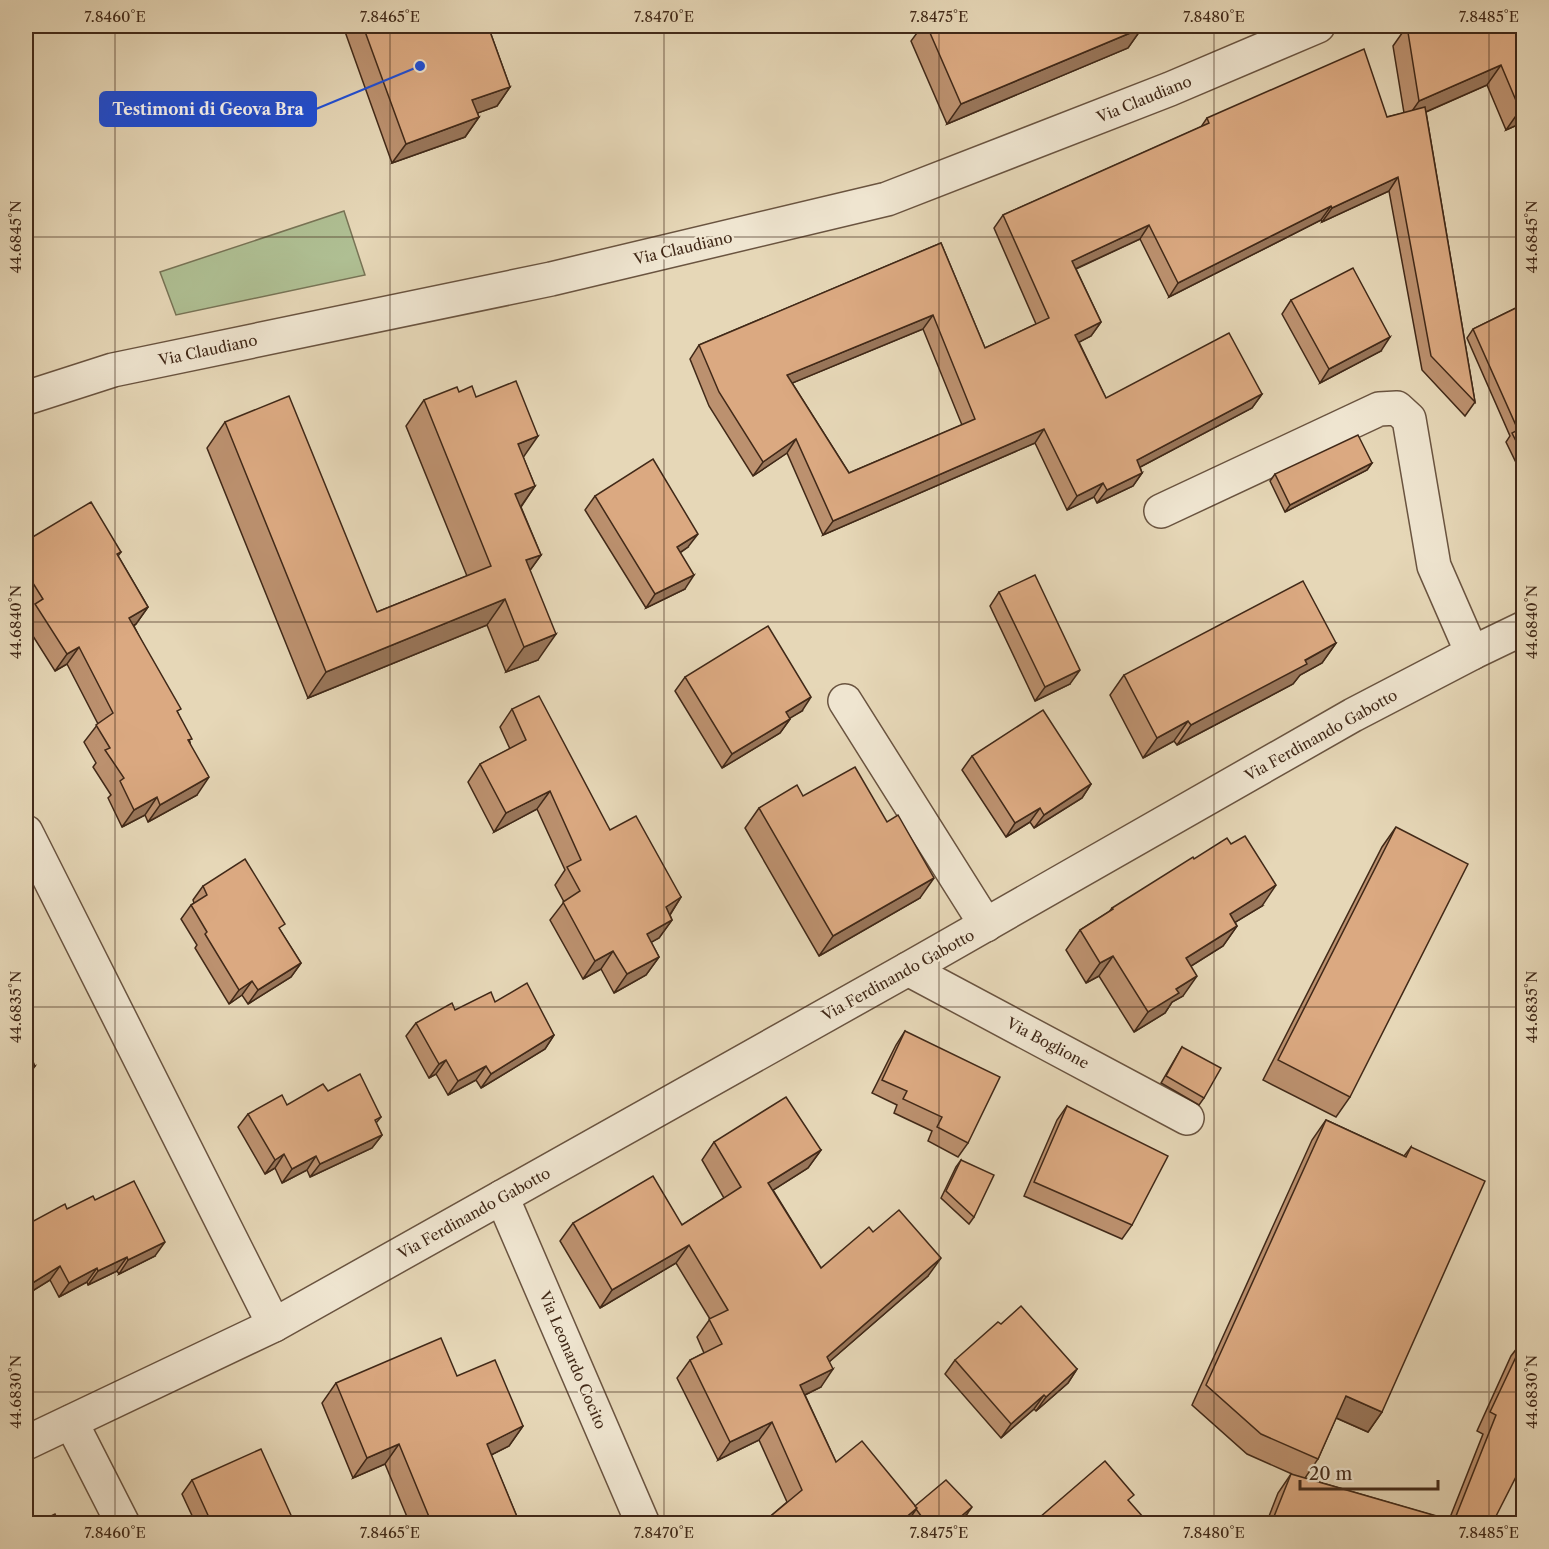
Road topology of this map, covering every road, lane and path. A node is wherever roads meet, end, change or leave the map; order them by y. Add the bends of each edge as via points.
1 (1318, 26) edge
2 (26, 398) edge
3 (1161, 511) dead end
4 (1524, 628) edge
5 (1472, 653) junction
6 (845, 701) dead end
7 (26, 832) edge
8 (986, 925) junction
9 (908, 969) junction
10 (1187, 1118) dead end
11 (502, 1197) junction
12 (274, 1325) junction
13 (71, 1422) junction
14 (26, 1443) edge
15 (123, 1524) edge
16 (643, 1524) edge

1 - 2 street, Via Claudiano via 1170,89 887,199 551,279 113,370
3 - 5 street via 1379,409 1397,408 1408,419 1434,566
4 - 5 street, Via Ferdinando Gabotto
5 - 8 street, Via Ferdinando Gabotto via 1353,715
6 - 8 street
7 - 12 street
8 - 9 street, Via Ferdinando Gabotto
9 - 10 street, Via Boglione
9 - 11 street, Via Ferdinando Gabotto
11 - 12 street, Via Ferdinando Gabotto
11 - 16 street, Via Leonardo Cocito
12 - 13 street, Via Ferdinando Gabotto
13 - 14 street, Via Ferdinando Gabotto
13 - 15 street

